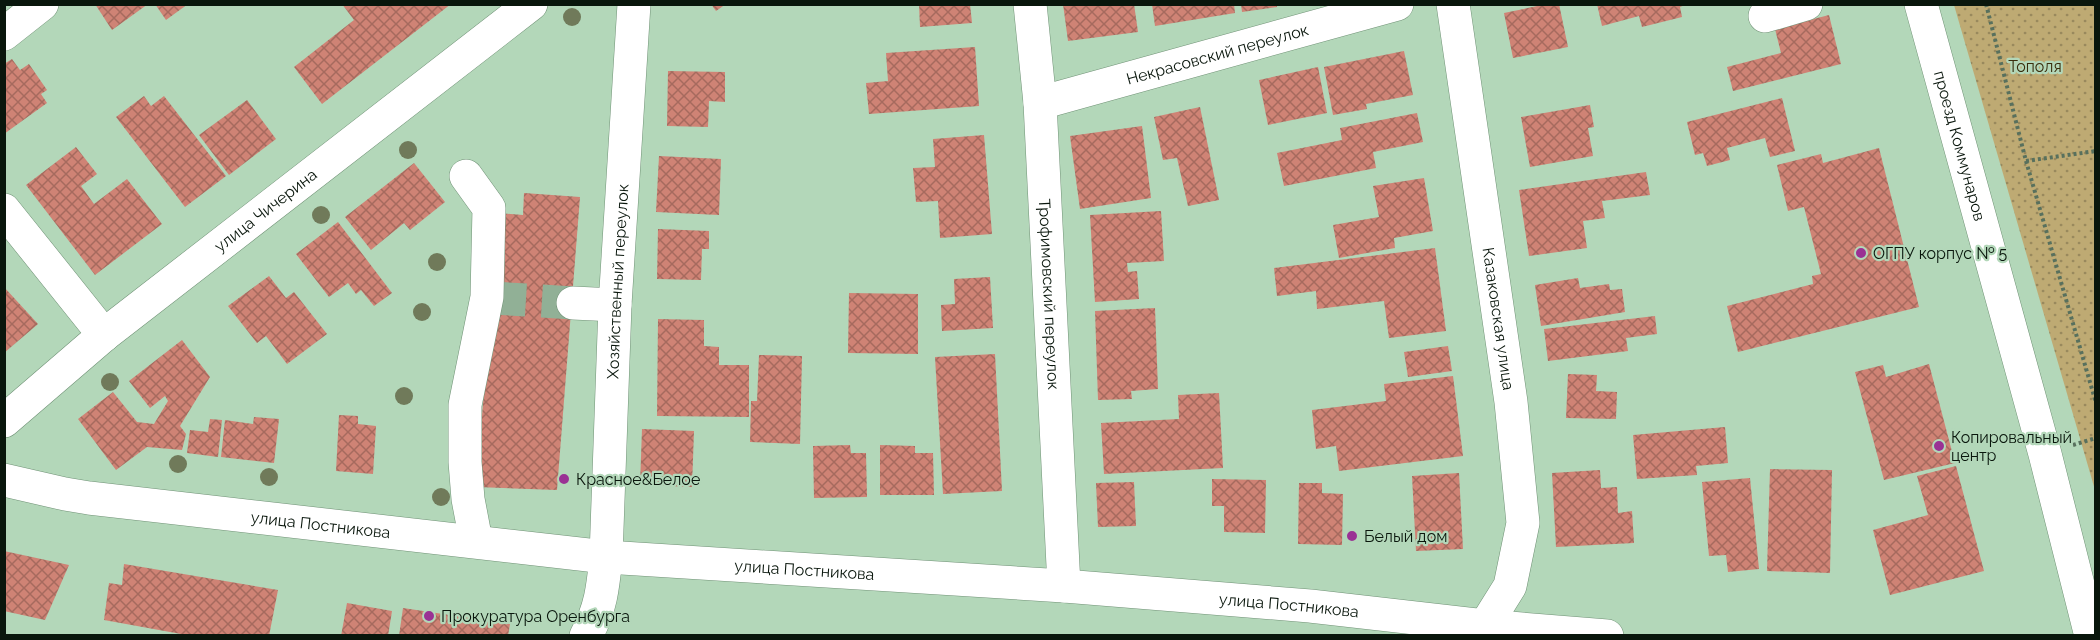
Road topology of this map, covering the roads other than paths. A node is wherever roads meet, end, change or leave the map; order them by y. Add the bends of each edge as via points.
1 (42, 4) edge
2 (531, 4) edge
3 (634, 4) edge
4 (1030, 4) edge
5 (1397, 4) edge
6 (1453, 4) edge
7 (1806, 4) edge
8 (1921, 4) edge
9 (1765, 16) dead end
10 (4, 34) edge
11 (1040, 104) junction
12 (466, 176) dead end
13 (4, 210) edge
14 (573, 303) tunnel mouth
15 (615, 305) junction
16 (104, 335) junction
17 (4, 421) edge
18 (4, 480) edge
19 (476, 541) junction
20 (606, 557) junction
21 (1064, 586) junction
22 (1482, 631) edge
23 (586, 636) edge
24 (1607, 636) edge
25 (2091, 636) edge

1 - 10 street
2 - 16 street, улица Чичерина
3 - 15 street, Хозяйственный переулок
4 - 11 street, Трофимовский переулок
5 - 11 street, Некрасовский переулок
6 - 22 street, Казаковская улица via 1511,402 1523,523 1510,586
7 - 9 street
8 - 25 street, проезд Коммунаров
11 - 21 street, Трофимовский переулок
12 - 19 street via 489,208 490,297 465,405 466,480
13 - 16 street
14 - 15 street
15 - 20 street, Хозяйственный переулок
16 - 17 street, улица Чичерина
18 - 19 street, улица Постникова via 89,498
19 - 20 street, улица Постникова
20 - 21 street, улица Постникова
20 - 23 street, Хозяйственный переулок via 603,596
21 - 22 street, улица Постникова via 1310,606
22 - 24 street, улица Постникова

